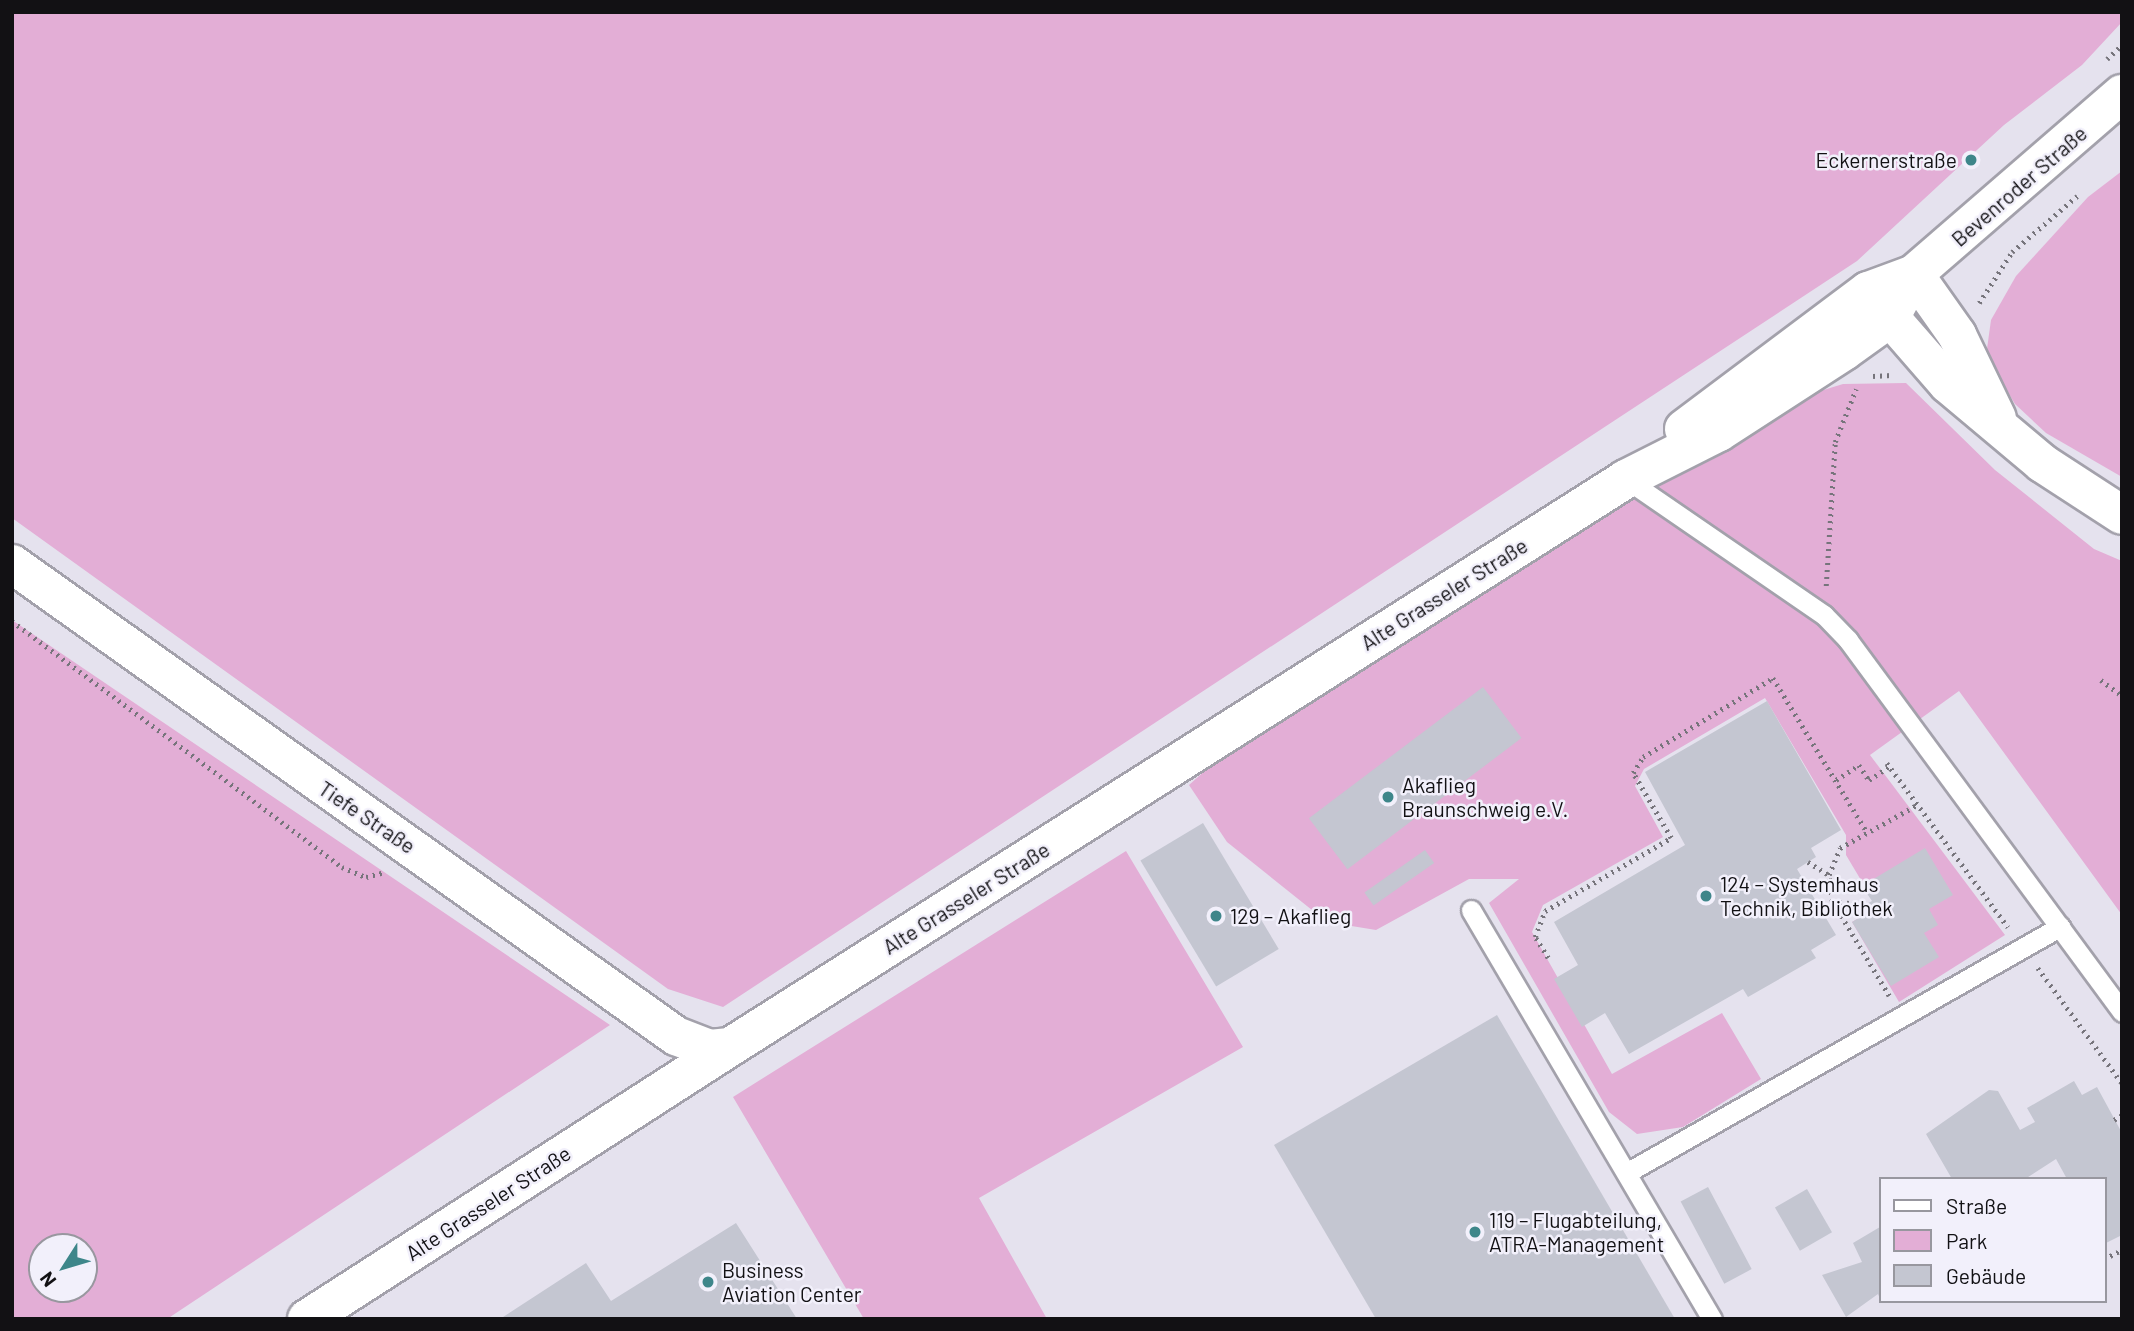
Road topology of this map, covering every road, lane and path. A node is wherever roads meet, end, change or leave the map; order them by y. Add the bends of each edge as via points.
1 (2122, 94) edge
2 (2077, 195) dead end
3 (1914, 274) junction
4 (1879, 305) junction
5 (1973, 317) dead end
6 (1906, 374) dead end
7 (1999, 423) junction
8 (1626, 479) junction
9 (2122, 515) edge
10 (12, 564) edge
11 (1824, 615) junction
12 (12, 621) edge
13 (2101, 680) dead end
14 (2122, 696) edge
15 (1836, 780) junction
16 (1867, 832) junction
17 (410, 845) junction
18 (1808, 862) dead end
19 (1829, 875) junction
20 (1832, 901) junction
21 (1865, 905) dead end
22 (1471, 910) dead end
23 (2060, 928) junction
24 (1548, 958) dead end
25 (2122, 1012) edge
26 (1902, 1018) junction
27 (730, 1047) junction
28 (2122, 1115) edge
29 (2114, 1119) dead end
30 (1628, 1172) junction
31 (2122, 1250) edge
32 (2106, 1258) edge
33 (307, 1319) edge
34 (1712, 1319) edge

1 - 3 main road, Bevenroder Straße
2 - 5 path via 2012,252
3 - 4 main road, Alte Grasseler Straße
3 - 7 main road via 1957,335
4 - 7 main road via 1948,384
4 - 8 main road, Alte Grasseler Straße via 1702,412
6 - 11 path via 1861,375 1835,442
7 - 9 main road via 2042,463
8 - 11 lane
8 - 27 main road, Alte Grasseler Straße
10 - 17 main road, Tiefe Straße
11 - 23 lane via 1923,736
12 - 17 path via 342,867 366,877 382,874
13 - 14 path
15 - 16 path
15 - 16 path via 1859,765 1869,780 1888,765 1917,805
15 - 24 path via 1773,678 1643,757 1633,773 1671,838 1545,911 1535,937
16 - 19 path via 1840,848
17 - 27 main road, Tiefe Straße via 676,1036 710,1049
18 - 19 path
19 - 20 path
20 - 21 path
20 - 26 path
22 - 30 lane
23 - 25 lane
23 - 26 lane
26 - 30 lane
27 - 33 main road, Alte Grasseler Straße
28 - 29 path
30 - 34 lane
31 - 32 path

